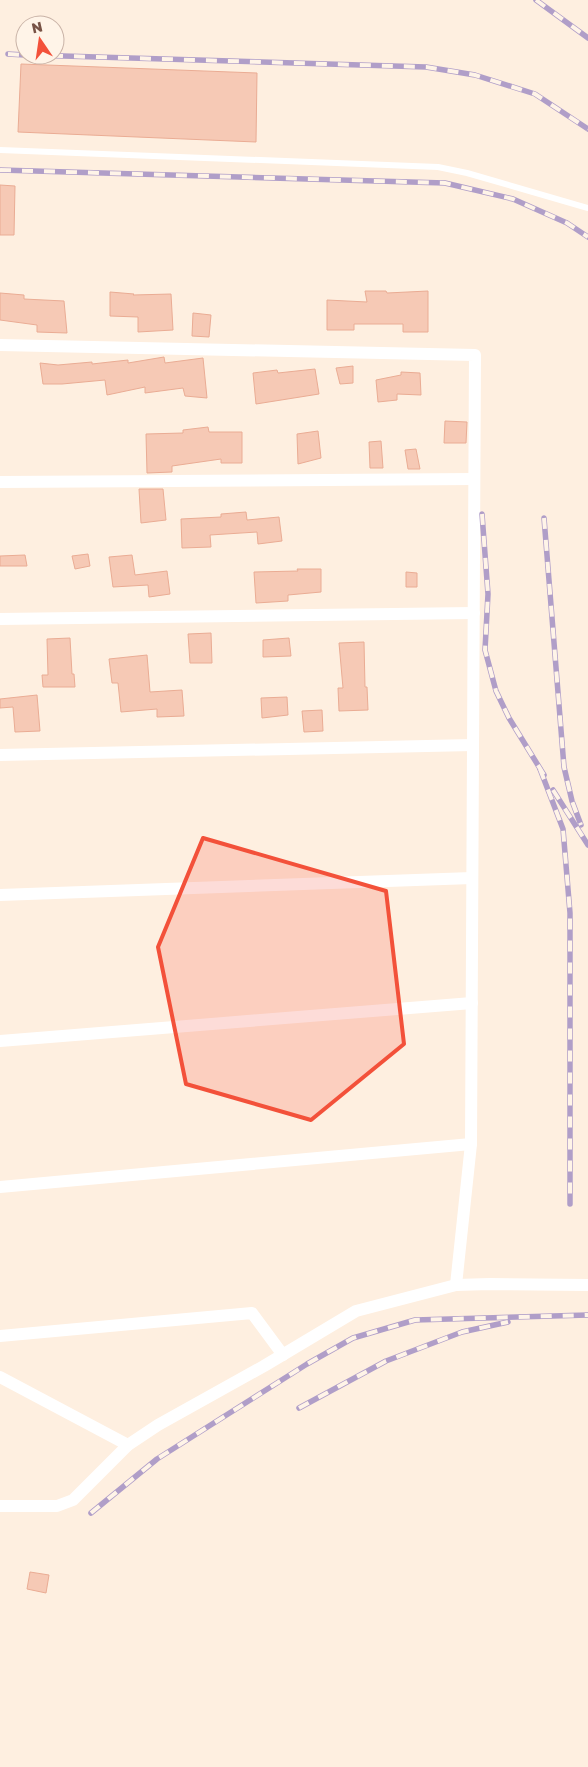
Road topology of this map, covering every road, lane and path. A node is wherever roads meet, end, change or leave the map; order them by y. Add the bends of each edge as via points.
1 (0, 150) edge
2 (588, 208) edge
3 (0, 344) edge
4 (474, 479) junction
5 (0, 482) edge
6 (474, 613) junction
7 (0, 619) edge
8 (473, 745) junction
9 (0, 755) edge
10 (472, 878) junction
11 (0, 895) edge
12 (472, 1003) junction
13 (0, 1041) edge
14 (471, 1144) junction
15 (0, 1187) edge
16 (588, 1284) edge
17 (456, 1285) junction
18 (0, 1336) edge
19 (283, 1355) junction
20 (0, 1378) edge
21 (128, 1445) junction
22 (0, 1506) edge

1 - 2 lane via 438,167
3 - 4 street via 475,355
4 - 5 street
4 - 6 street
6 - 7 street
6 - 8 street
8 - 9 street
8 - 10 street
10 - 11 street
10 - 12 street
12 - 13 street
12 - 14 street
14 - 15 street
14 - 17 street
16 - 17 street
17 - 19 street via 356,1311
18 - 19 street via 252,1312
19 - 21 street
20 - 21 street
21 - 22 street via 73,1500 57,1506

